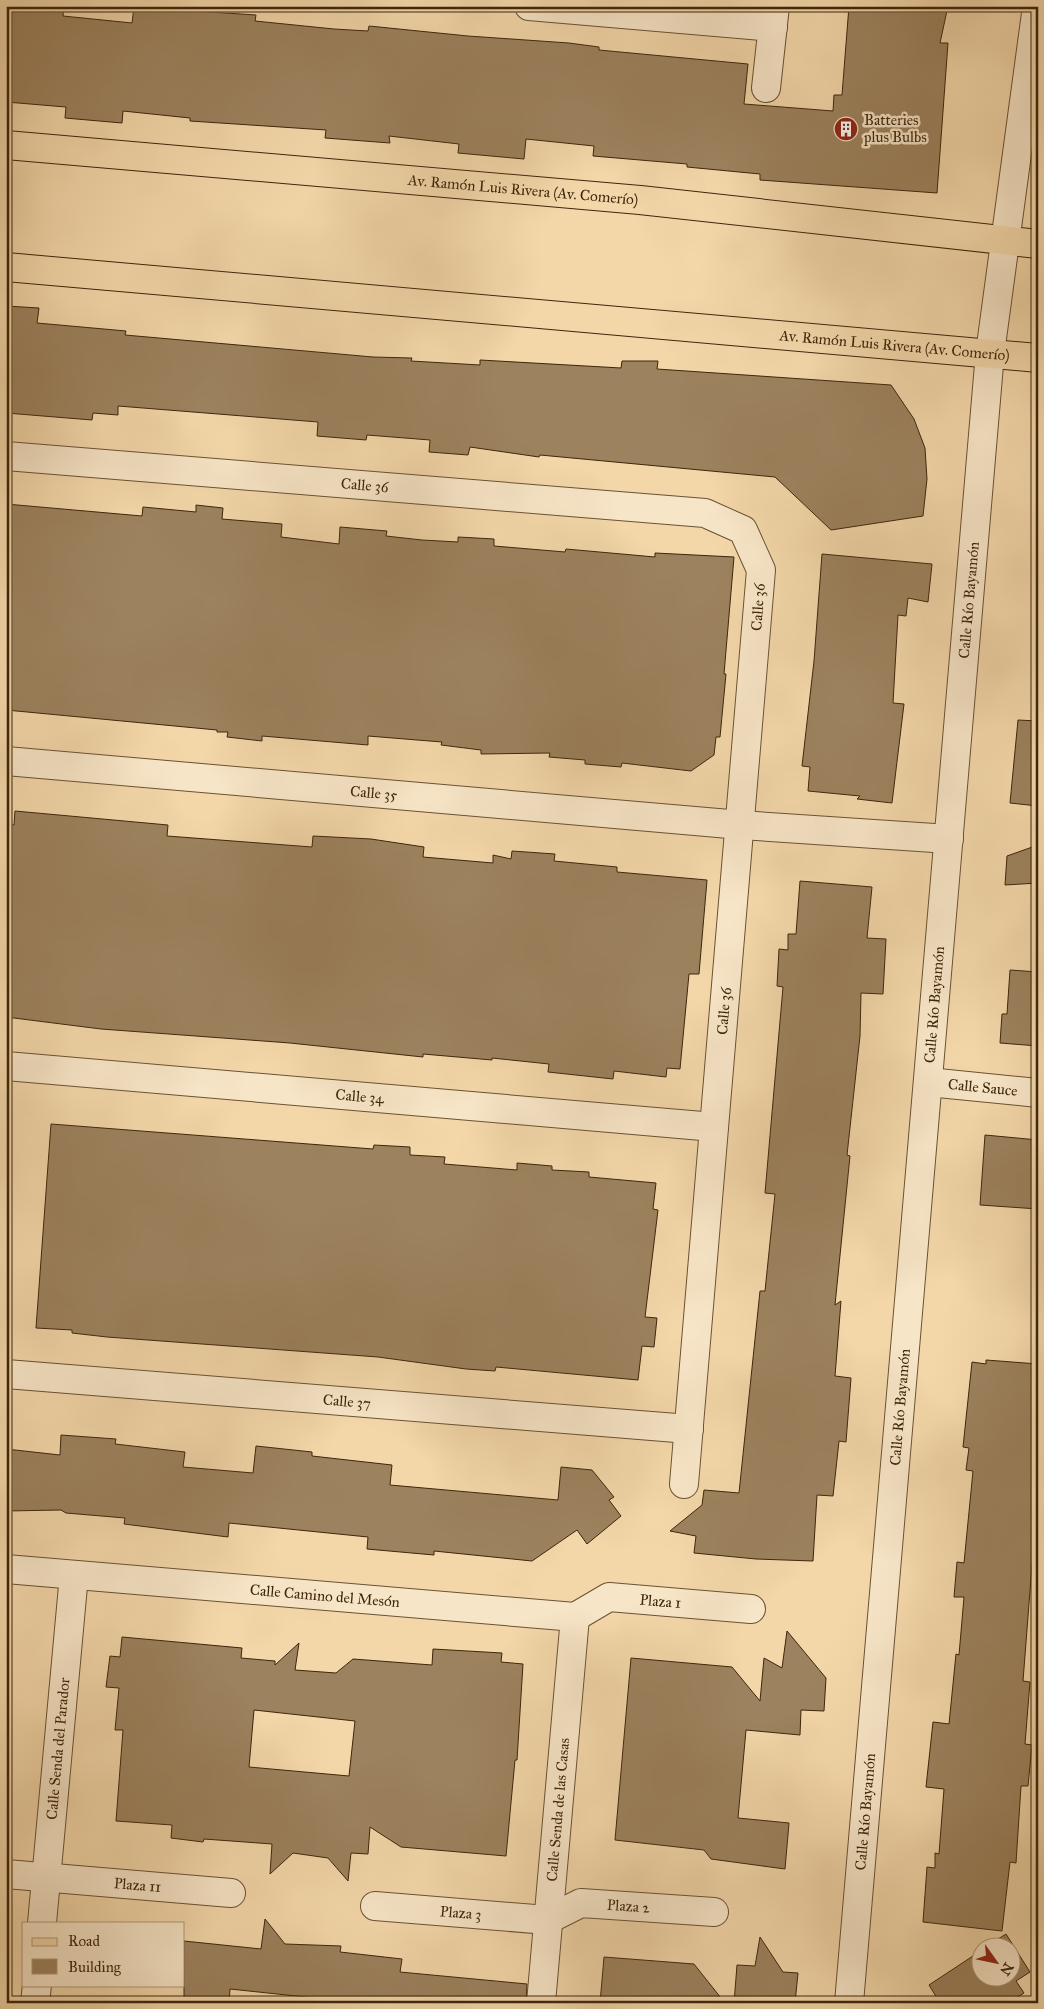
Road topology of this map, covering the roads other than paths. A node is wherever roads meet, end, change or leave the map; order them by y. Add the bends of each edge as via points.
1 (529, 6) edge
2 (1037, 6) edge
3 (774, 17) edge
4 (766, 88) dead end
5 (6, 145) edge
6 (1004, 241) junction
7 (1038, 244) edge
8 (6, 267) edge
9 (990, 353) junction
10 (1038, 358) edge
11 (6, 456) edge
12 (6, 761) edge
13 (741, 825) junction
14 (949, 839) junction
15 (6, 1066) edge
16 (928, 1082) junction
17 (1038, 1094) edge
18 (714, 1127) junction
19 (6, 1374) edge
20 (689, 1429) junction
21 (684, 1484) dead end
22 (6, 1569) edge
23 (74, 1575) junction
24 (751, 1609) dead end
25 (575, 1617) junction
26 (6, 1874) edge
27 (46, 1877) junction
28 (231, 1894) dead end
29 (375, 1906) dead end
30 (714, 1912) dead end
31 (547, 1920) junction
32 (42, 1922) edge
33 (37, 1986) edge
34 (36, 2003) edge
35 (541, 2003) edge
36 (849, 2003) edge

1 - 3 street
2 - 6 street, Calle Río Bayamón
3 - 4 street
5 - 6 main road, Av. Ramón Luis Rivera (Av. Comerío) via 640,200
6 - 7 main road, Av. Ramón Luis Rivera (Av. Comerío)
6 - 9 street, Calle Río Bayamón
8 - 9 main road, Av. Ramón Luis Rivera (Av. Comerío)
9 - 10 main road, Av. Ramón Luis Rivera (Av. Comerío)
9 - 14 street, Calle Río Bayamón
11 - 13 street, Calle 36 via 705,513 743,530 761,570
12 - 13 street, Calle 35
13 - 14 street, Calle 35
13 - 18 street, Calle 36
14 - 16 street, Calle Río Bayamón
15 - 18 street, Calle 34
16 - 17 street, Calle Sauce
16 - 36 street, Calle Río Bayamón
18 - 20 street, Calle 36
19 - 20 street, Calle 37
20 - 21 street, Calle 36
22 - 23 street, Calle Camino del Mesón
23 - 25 street, Calle Camino del Mesón
23 - 27 street, Calle Senda del Parador
24 - 25 street, Plaza 1 via 609,1597
25 - 31 street, Calle Senda de las Casas
26 - 27 street, Plaza 11
27 - 28 street, Plaza 11
27 - 32 street, Calle Senda del Parador
29 - 31 street, Plaza 3
30 - 31 street, Plaza 2 via 581,1903
31 - 35 street, Calle Senda de las Casas
33 - 34 street

